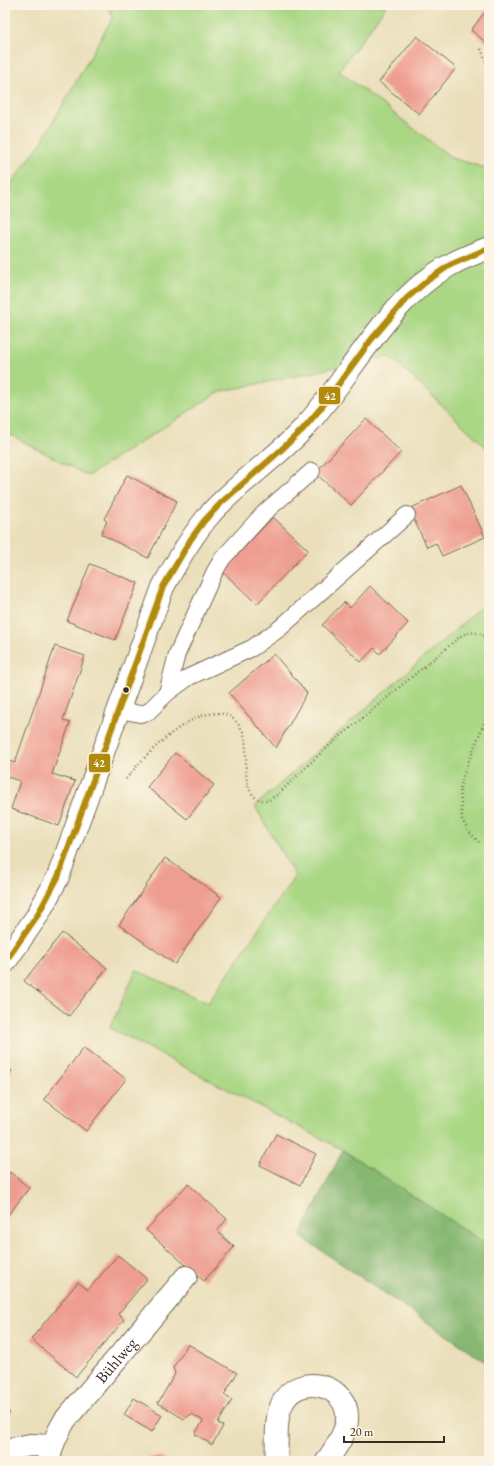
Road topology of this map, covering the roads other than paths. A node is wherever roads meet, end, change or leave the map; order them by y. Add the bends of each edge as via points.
1 (489, 248) edge
2 (312, 471) dead end
3 (407, 515) dead end
4 (167, 693) junction
5 (119, 710) junction
6 (5, 962) edge
7 (186, 1277) dead end
8 (5, 1450) edge
9 (50, 1453) edge
10 (276, 1461) edge
11 (327, 1461) edge

1 - 5 street via 433,275 407,299 388,319 303,429 212,512 195,534 163,586
2 - 4 lane via 260,517 218,565 177,654
3 - 4 lane via 266,640 189,677
4 - 5 lane via 144,714
5 - 6 street via 58,877
7 - 9 street, Bühlweg via 65,1420
8 - 9 street, Bühlweg via 30,1445
10 - 11 street via 278,1418 285,1398 301,1386 315,1384 328,1387 338,1396 347,1414 342,1435

